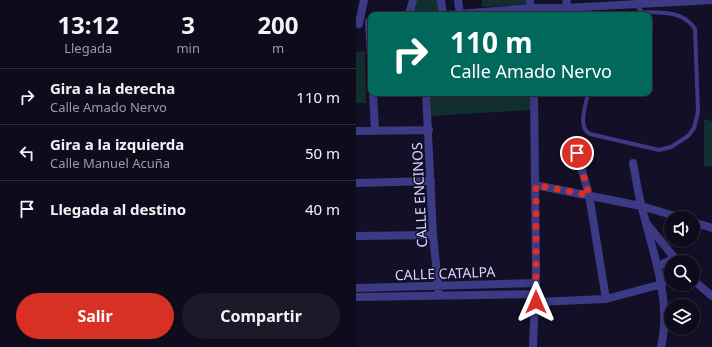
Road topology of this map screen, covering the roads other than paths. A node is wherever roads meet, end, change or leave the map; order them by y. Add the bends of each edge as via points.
1 (364, 0) edge
2 (413, 0) edge
3 (441, 0) edge
4 (458, 0) edge
5 (707, 0) edge
6 (657, 2) edge
7 (612, 3) edge
8 (566, 4) edge
9 (635, 4) junction
10 (530, 8) edge
11 (410, 12) edge
12 (443, 12) edge
13 (460, 12) edge
14 (483, 12) edge
15 (642, 12) edge
16 (652, 12) edge
17 (368, 22) edge
18 (357, 24) edge
19 (373, 96) edge
20 (426, 96) edge
21 (534, 96) edge
22 (588, 96) edge
23 (375, 130) junction
24 (429, 130) junction
25 (356, 131) edge
26 (577, 153) dead end
27 (633, 163) dead end
28 (431, 181) junction
29 (356, 183) edge
30 (536, 185) junction
31 (589, 195) junction
32 (641, 206) junction
33 (664, 213) edge
34 (645, 222) junction
35 (700, 224) edge
36 (712, 228) edge
37 (433, 235) junction
38 (356, 236) edge
39 (672, 255) edge
40 (664, 264) edge
41 (657, 267) junction
42 (536, 283) junction
43 (662, 284) junction
44 (438, 286) junction
45 (700, 286) edge
46 (356, 288) edge
47 (439, 295) junction
48 (712, 296) edge
49 (356, 297) edge
50 (535, 298) junction
51 (606, 299) junction
52 (533, 347) edge
53 (661, 347) edge

1 - 18 street
2 - 11 street
3 - 12 street
4 - 13 street
5 - 6 street
6 - 9 street
7 - 8 street
7 - 9 street
8 - 10 street
9 - 15 lane
10 - 14 street
16 - 22 lane via 680,16 695,29 698,112 694,128 679,143 659,150 590,134 583,125
17 - 18 street
19 - 23 street
20 - 24 street, CALLE ENCINOS
21 - 30 street
23 - 24 street
23 - 25 street
24 - 28 street, CALLE ENCINOS
26 - 31 street
27 - 32 street
28 - 29 street
28 - 37 street, CALLE ENCINOS
30 - 31 street
30 - 42 street
31 - 32 street
31 - 51 street
32 - 33 street
32 - 34 street
34 - 39 street
34 - 41 street
35 - 36 street
37 - 38 street
37 - 44 street, CALLE ENCINOS
40 - 41 street
41 - 43 street
42 - 44 street, CALLE CATALPA
42 - 50 street
43 - 51 street, CALLE CATALPA
43 - 53 street via 665,313
44 - 46 street, CALLE CATALPA
44 - 47 street, CALLE ENCINOS
45 - 48 street
47 - 49 street, CALLE CATALPA
47 - 50 street, CALLE CATALPA
50 - 51 street, CALLE CATALPA
50 - 52 street

